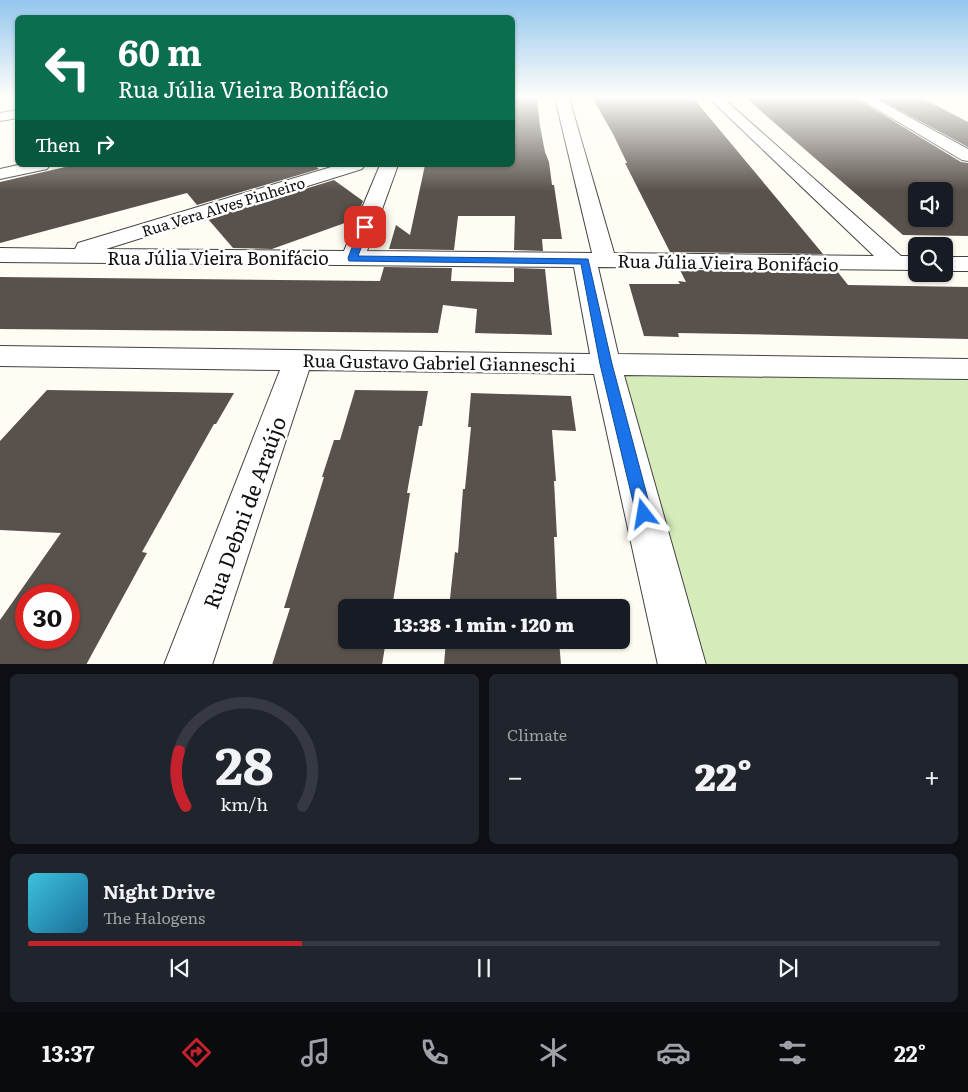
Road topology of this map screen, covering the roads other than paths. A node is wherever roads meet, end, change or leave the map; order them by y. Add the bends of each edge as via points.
1 (568, 129) edge
2 (752, 129) edge
3 (920, 129) edge
4 (968, 156) edge
5 (33, 167) edge
6 (349, 167) edge
7 (388, 167) edge
8 (0, 174) edge
9 (0, 256) edge
10 (60, 256) junction
11 (352, 258) junction
12 (595, 261) junction
13 (906, 263) edge
14 (953, 264) edge
15 (968, 264) edge
16 (0, 356) edge
17 (298, 360) junction
18 (606, 364) junction
19 (968, 369) edge
20 (188, 664) edge
21 (682, 664) edge

1 - 12 street
2 - 13 street
3 - 4 street
5 - 8 street
6 - 10 street, Rua Vera Alves Pinheiro
7 - 11 street
9 - 10 street, Rua Júlia Vieira Bonifácio
10 - 11 street, Rua Júlia Vieira Bonifácio
11 - 12 street, Rua Júlia Vieira Bonifácio
12 - 13 street, Rua Júlia Vieira Bonifácio
12 - 18 street
14 - 15 street
16 - 17 street, Rua Gustavo Gabriel Gianneschi
17 - 18 street, Rua Gustavo Gabriel Gianneschi
17 - 20 street, Rua Debni de Araújo
18 - 19 street, Rua Gustavo Gabriel Gianneschi
18 - 21 street

